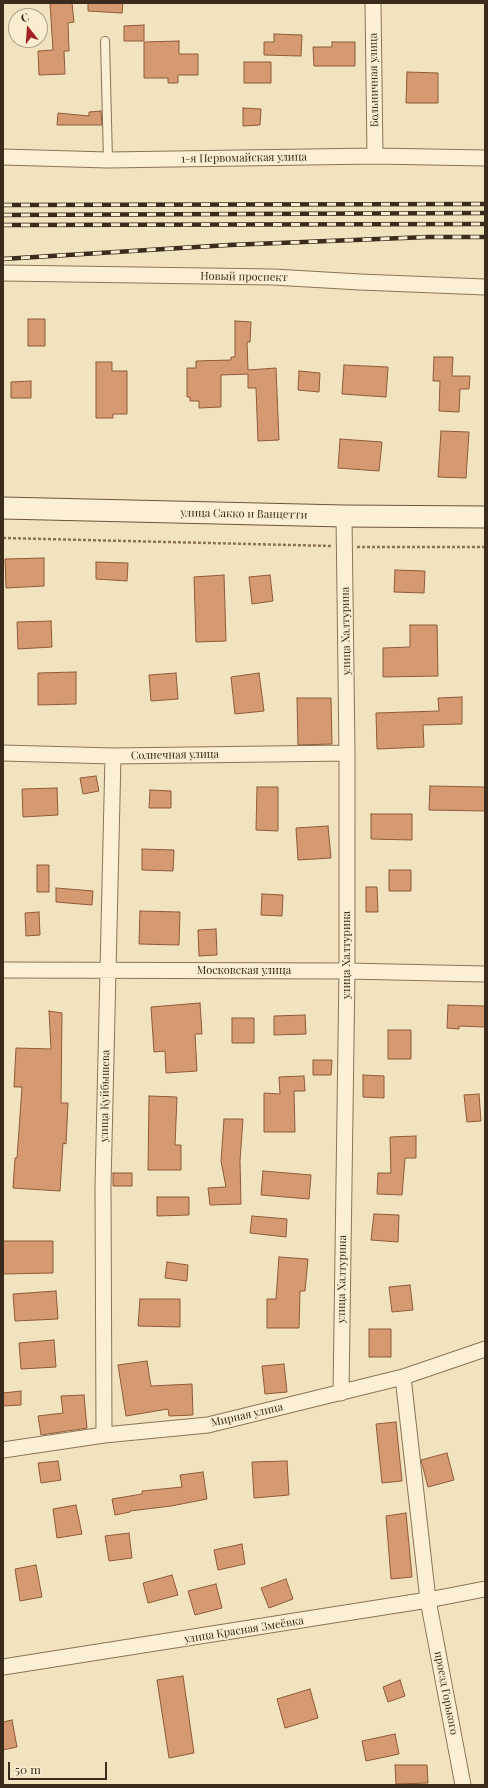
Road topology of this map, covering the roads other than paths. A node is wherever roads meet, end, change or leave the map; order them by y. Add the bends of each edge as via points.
1 (373, 3) edge
2 (105, 41) dead end
3 (376, 156) junction
4 (3, 157) edge
5 (485, 158) edge
6 (108, 160) junction
7 (3, 273) edge
8 (485, 287) edge
9 (3, 508) edge
10 (344, 516) junction
11 (485, 517) edge
12 (3, 753) edge
13 (347, 753) junction
14 (113, 756) junction
15 (3, 970) edge
16 (108, 970) junction
17 (347, 971) junction
18 (485, 974) edge
19 (485, 1349) edge
20 (403, 1377) junction
21 (341, 1393) junction
22 (104, 1436) junction
23 (3, 1450) edge
24 (485, 1589) edge
25 (428, 1600) junction
26 (3, 1667) edge
27 (463, 1785) edge

1 - 3 street, Больничная улица
2 - 6 lane
3 - 5 street, 1-я Первомайская улица
3 - 6 street, 1-я Первомайская улица
4 - 6 street, 1-я Первомайская улица
7 - 8 street, Новый проспект via 273,277
9 - 10 main road, улица Сакко и Ванцетти
10 - 11 main road, улица Сакко и Ванцетти
10 - 13 street, улица Халтурина
12 - 14 street, Солнечная улица
13 - 14 street, Солнечная улица
13 - 17 street, улица Халтурина
14 - 16 street, улица Куйбышева
15 - 16 street, Московская улица
16 - 17 street, Московская улица
16 - 22 street, улица Куйбышева via 103,1185
17 - 18 street, Московская улица
17 - 21 street, улица Халтурина
19 - 20 street, Мирная улица
20 - 21 street, Мирная улица
20 - 25 street, проезд Горького
21 - 22 street, Мирная улица via 208,1425
22 - 23 street, Мирная улица
24 - 25 street, улица Красная Змеёвка
25 - 26 street, улица Красная Змеёвка
25 - 27 street, проезд Горького

